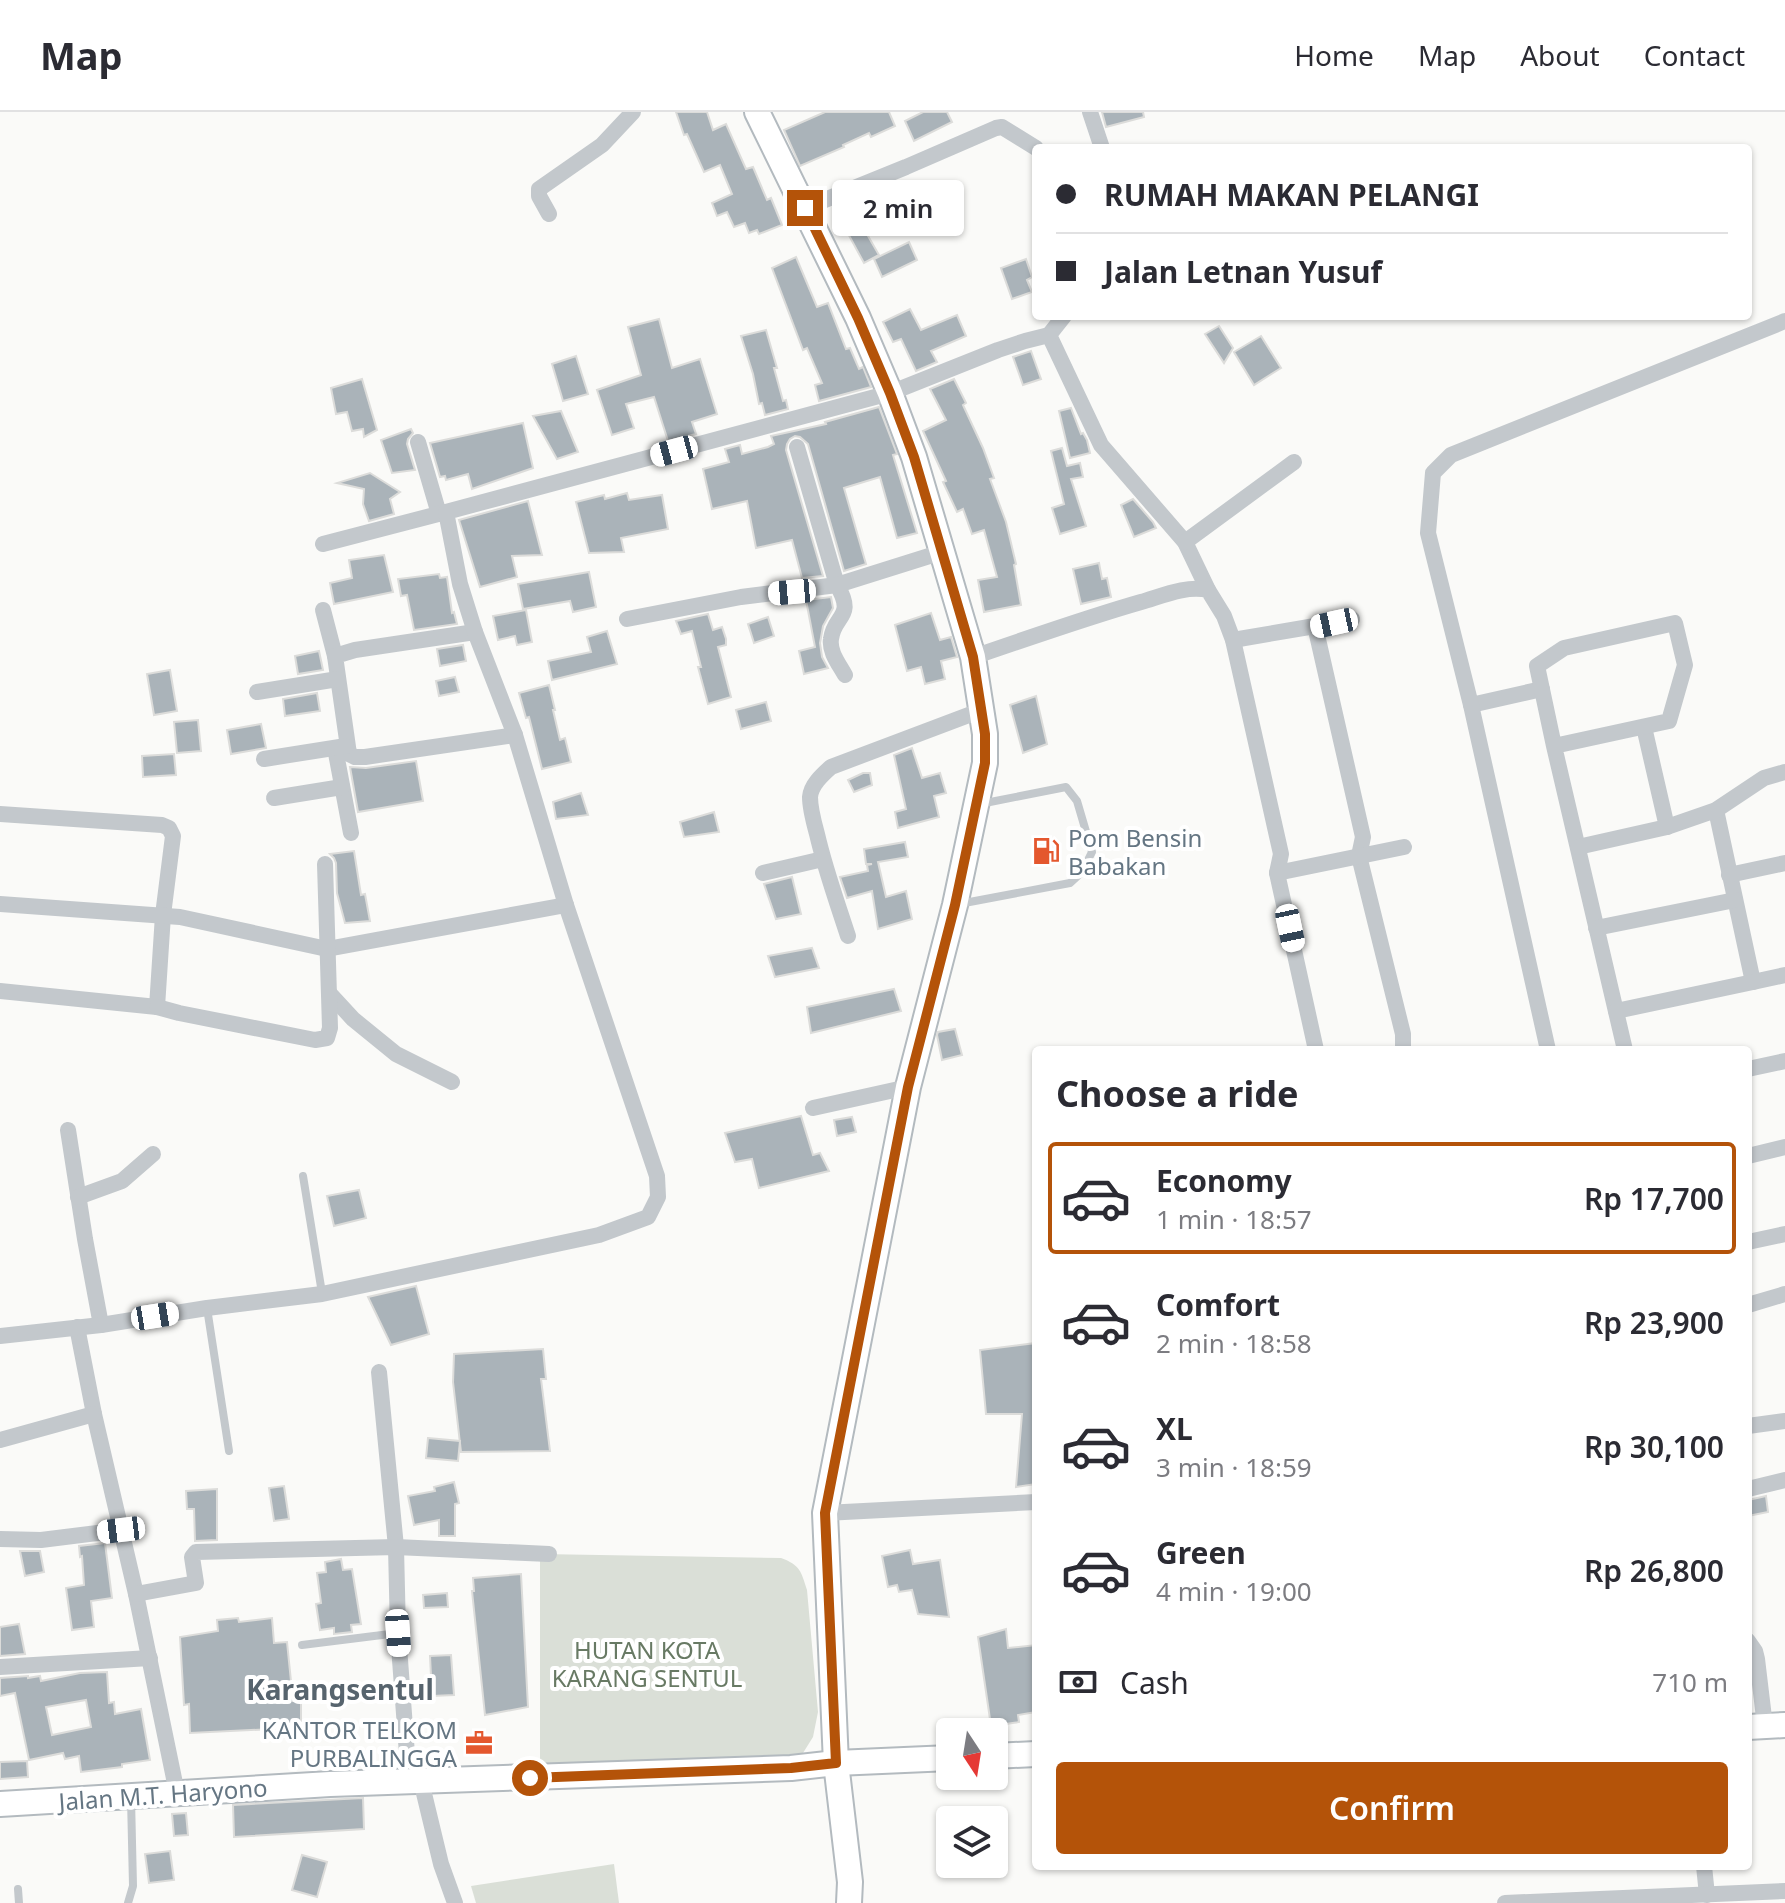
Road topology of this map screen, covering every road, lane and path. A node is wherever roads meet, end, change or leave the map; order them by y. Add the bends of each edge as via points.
1 (633, 112) edge
2 (757, 112) edge
3 (1090, 112) edge
4 (1101, 144) edge
5 (1032, 146) edge
6 (805, 208) junction
7 (549, 214) dead end
8 (1061, 320) edge
9 (1785, 321) edge
10 (1049, 335) junction
11 (890, 393) junction
12 (418, 442) dead end
13 (797, 447) dead end
14 (1294, 462) dead end
15 (443, 513) junction
16 (1185, 542) junction
17 (323, 544) dead end
18 (942, 552) junction
19 (837, 585) junction
20 (1208, 590) junction
21 (323, 610) dead end
22 (627, 619) dead end
23 (1352, 619) dead end
24 (1315, 626) junction
25 (475, 632) junction
26 (1233, 640) junction
27 (335, 656) junction
28 (973, 657) junction
29 (845, 675) dead end
30 (338, 679) junction
31 (1542, 689) junction
32 (257, 692) dead end
33 (1471, 705) junction
34 (982, 710) junction
35 (1644, 727) junction
36 (515, 735) junction
37 (1554, 746) junction
38 (342, 747) junction
39 (264, 759) dead end
40 (1785, 772) edge
41 (342, 787) junction
42 (274, 798) dead end
43 (975, 805) junction
44 (1716, 810) junction
45 (0, 814) edge
46 (1667, 827) junction
47 (351, 833) dead end
48 (1404, 847) dead end
49 (1578, 847) junction
50 (1359, 856) junction
51 (823, 859) junction
52 (1785, 863) edge
53 (325, 864) dead end
54 (763, 873) dead end
55 (1277, 873) junction
56 (1729, 875) junction
57 (1735, 900) junction
58 (0, 904) edge
59 (566, 905) junction
60 (955, 905) junction
61 (163, 915) junction
62 (1596, 928) junction
63 (848, 936) dead end
64 (327, 949) junction
65 (1785, 975) edge
66 (1753, 982) junction
67 (0, 991) edge
68 (329, 993) junction
69 (157, 1007) junction
70 (1616, 1011) junction
71 (1315, 1046) edge
72 (1403, 1046) edge
73 (1547, 1046) edge
74 (1624, 1046) edge
75 (1785, 1061) edge
76 (1752, 1068) edge
77 (452, 1082) dead end
78 (908, 1087) junction
79 (813, 1108) dead end
80 (68, 1130) dead end
81 (1785, 1147) edge
82 (153, 1154) dead end
83 (1752, 1155) edge
84 (303, 1176) dead end
85 (78, 1197) junction
86 (1785, 1234) edge
87 (1752, 1241) edge
88 (322, 1294) junction
89 (1785, 1294) edge
90 (1752, 1304) edge
91 (207, 1308) junction
92 (101, 1325) junction
93 (77, 1327) junction
94 (0, 1336) edge
95 (379, 1372) dead end
96 (94, 1414) junction
97 (1785, 1421) edge
98 (1752, 1425) edge
99 (0, 1440) edge
100 (229, 1451) dead end
101 (1785, 1480) edge
102 (1752, 1488) edge
103 (1032, 1502) edge
104 (825, 1513) junction
105 (121, 1530) junction
106 (0, 1539) edge
107 (396, 1547) junction
108 (549, 1554) dead end
109 (136, 1594) junction
110 (398, 1633) junction
111 (302, 1645) dead end
112 (1752, 1647) edge
113 (150, 1658) junction
114 (0, 1667) edge
115 (1766, 1726) edge
116 (1032, 1754) edge
117 (1008, 1755) edge
118 (936, 1759) edge
119 (836, 1763) junction
120 (415, 1781) junction
121 (177, 1793) junction
122 (131, 1797) junction
123 (0, 1804) edge
124 (1704, 1870) edge
125 (18, 1889) dead end
126 (1785, 1891) edge
127 (1707, 1895) junction
128 (19, 1903) edge
129 (128, 1903) edge
130 (455, 1903) edge
131 (849, 1903) edge
132 (1505, 1903) edge
133 (1521, 1903) edge

1 - 7 street via 602,145 539,189
2 - 6 street
3 - 4 street
5 - 6 street via 996,128
6 - 11 street
8 - 10 street
9 - 33 street via 1451,455 1433,473 1428,533
10 - 11 street
10 - 16 street via 1101,445
11 - 15 street
11 - 18 street
12 - 15 street
13 - 19 street
14 - 16 street
15 - 17 street
15 - 25 street
16 - 20 street
18 - 19 street
18 - 28 street
19 - 22 street
19 - 29 street via 845,613 831,643
20 - 26 street
20 - 28 street via 1179,591
21 - 27 street
23 - 24 street
24 - 26 street
24 - 50 street via 1363,837
25 - 27 street
25 - 36 street
26 - 55 street via 1281,854
27 - 30 street
28 - 34 street
30 - 32 street
30 - 38 street
31 - 33 street
31 - 35 street via 1537,666 1564,648 1675,623 1685,665 1669,721
31 - 37 street
33 - 73 street
34 - 43 street via 985,763
34 - 51 street via 831,767 820,777 810,796
35 - 37 street
35 - 46 street
36 - 38 street via 365,757
36 - 59 street
37 - 49 street
38 - 39 street
38 - 41 street
40 - 44 street via 1764,778
41 - 42 street
41 - 47 street
43 - 60 street
43 - 60 lane via 1066,787 1077,801 1092,852 1070,883
44 - 46 street
44 - 56 street
45 - 61 street via 169,828 173,836
46 - 49 street
48 - 50 street
49 - 62 street
50 - 55 street
50 - 72 street
51 - 54 street
51 - 63 street
52 - 56 street
53 - 64 street
55 - 71 street
56 - 57 street
57 - 62 street
57 - 66 street
58 - 61 street
59 - 64 street
59 - 88 street via 657,1176 658,1197 648,1217 599,1235
60 - 78 street
61 - 64 street
61 - 69 street
62 - 70 street
64 - 68 street
65 - 66 street
66 - 70 street
67 - 69 street
68 - 69 street via 330,1028 322,1040
68 - 77 street via 396,1054
70 - 74 street
75 - 76 street
78 - 79 street
78 - 104 street
80 - 85 street
81 - 83 street
82 - 85 street via 122,1181
84 - 88 lane
85 - 92 street
86 - 87 street
88 - 91 street
89 - 90 street
91 - 92 street
91 - 100 lane
92 - 93 street
93 - 94 street
93 - 96 street
95 - 107 street
96 - 99 street
96 - 105 street
97 - 98 street
101 - 102 street
103 - 104 street
104 - 119 street
105 - 106 street via 41,1540
105 - 109 street
107 - 108 street
107 - 109 street via 196,1552 196,1583
107 - 110 street
109 - 113 street
110 - 111 lane
110 - 120 street
112 - 115 street
113 - 114 street
113 - 121 street
116 - 117 street
118 - 119 street, Jalan M.T. Haryono
119 - 120 street, Jalan M.T. Haryono
119 - 131 street
120 - 121 street, Jalan M.T. Haryono
120 - 130 street
121 - 122 street, Jalan M.T. Haryono
122 - 123 street, Jalan M.T. Haryono
122 - 129 lane via 133,1886
124 - 127 street
125 - 128 lane
126 - 127 street
127 - 133 street
132 - 133 street

